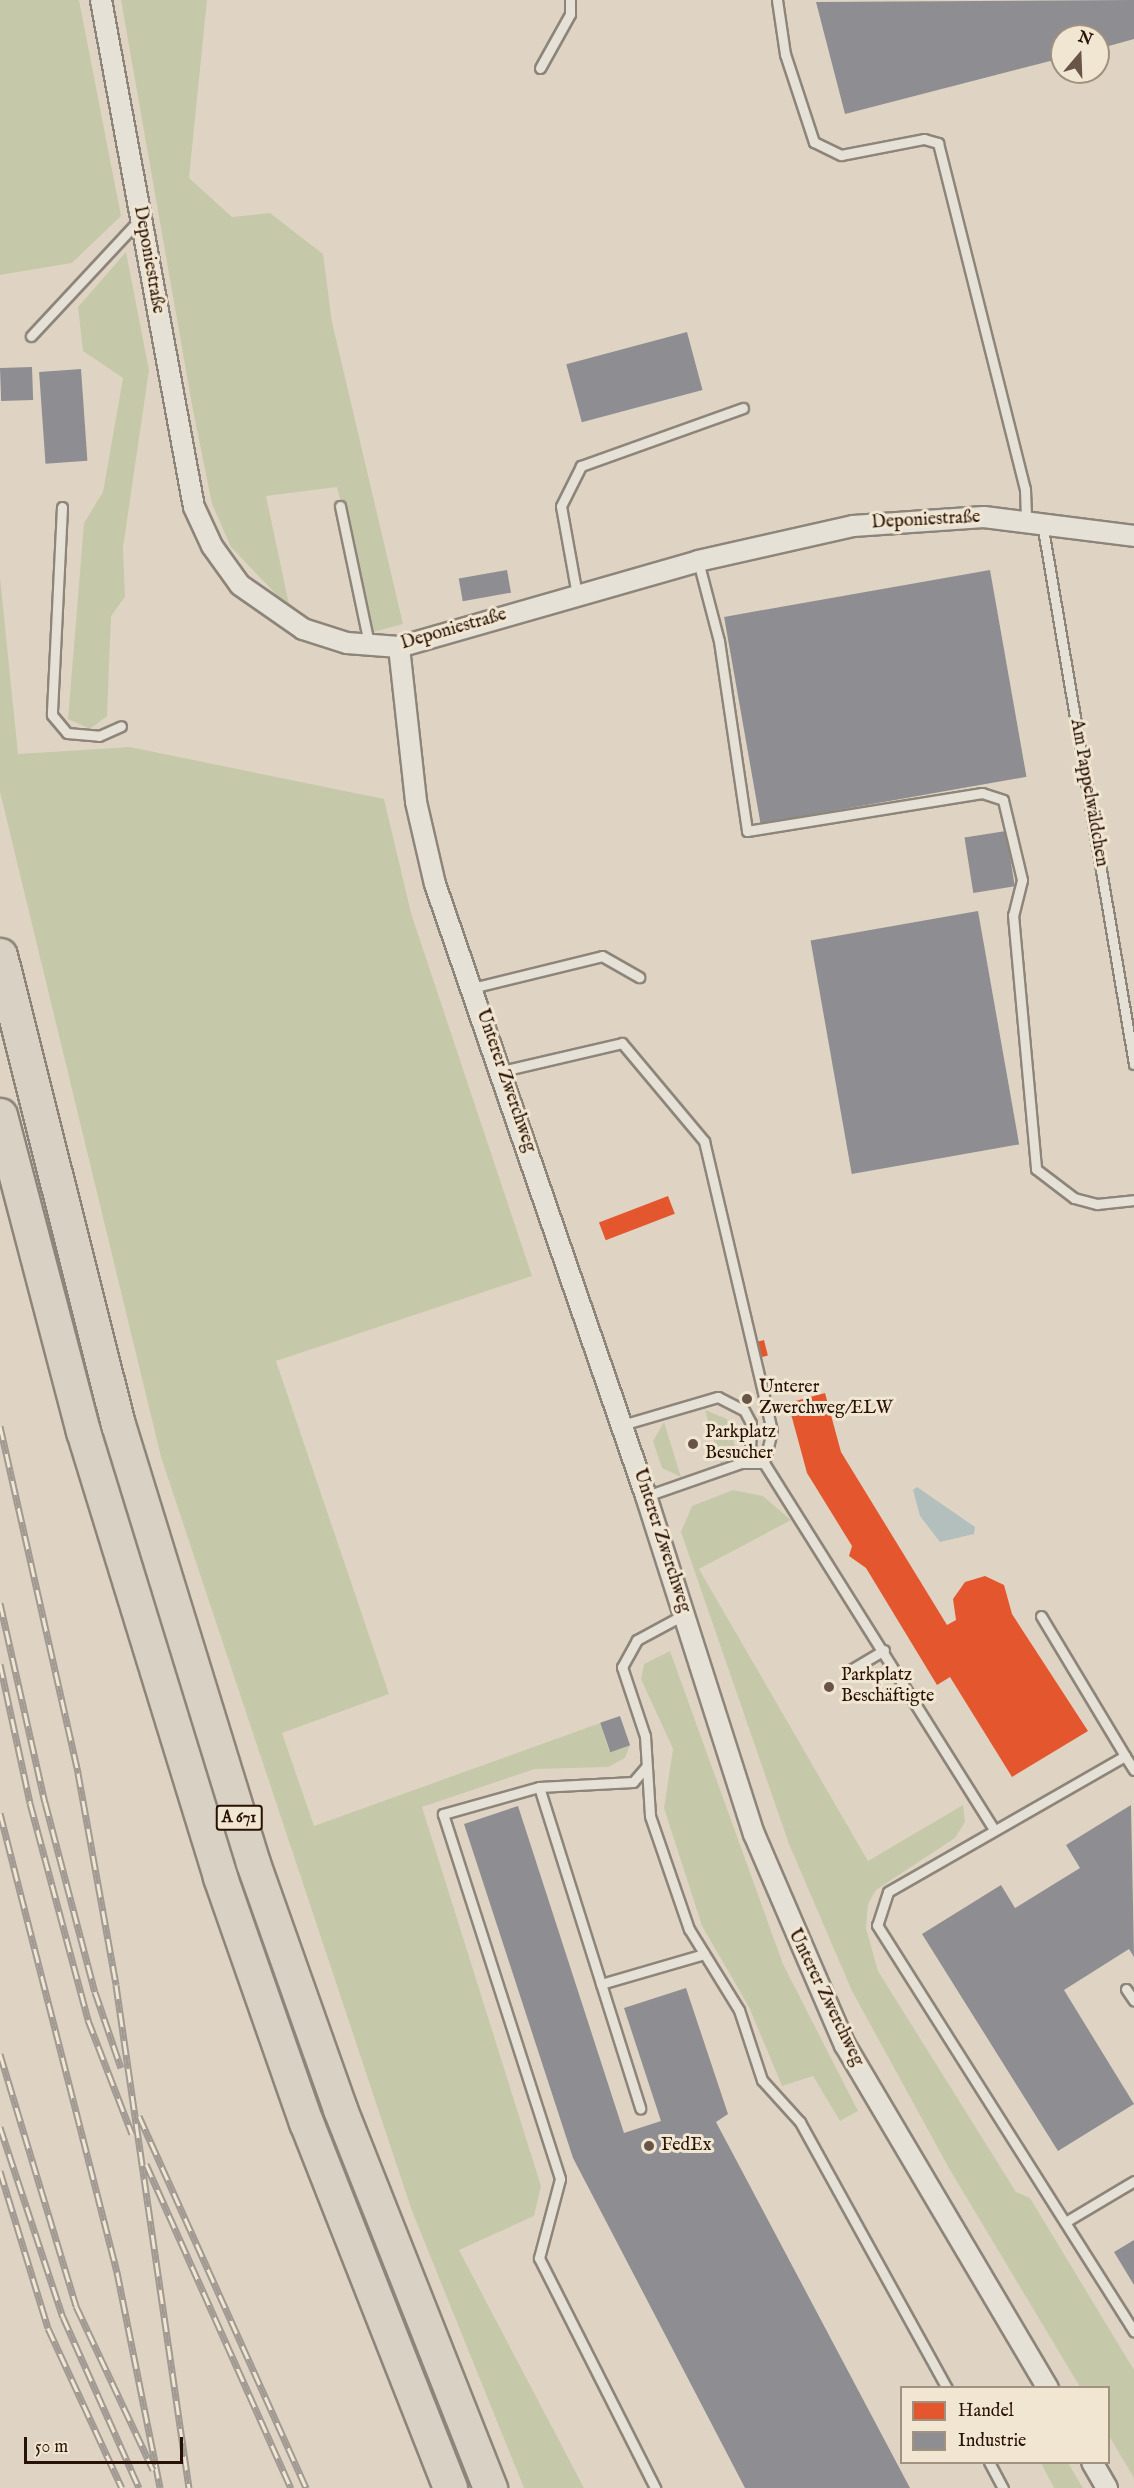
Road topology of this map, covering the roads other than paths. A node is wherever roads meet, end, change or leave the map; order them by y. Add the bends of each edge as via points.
1 (101, 0) edge
2 (570, 0) edge
3 (777, 0) edge
4 (540, 68) dead end
5 (140, 219) junction
6 (31, 336) dead end
7 (743, 408) dead end
8 (340, 506) dead end
9 (62, 507) dead end
10 (1034, 520) junction
11 (1134, 536) edge
12 (698, 561) junction
13 (577, 595) junction
14 (370, 647) junction
15 (399, 647) junction
16 (121, 726) dead end
17 (0, 956) edge
18 (639, 977) dead end
19 (472, 987) junction
20 (1134, 1064) edge
21 (502, 1071) junction
22 (0, 1115) edge
23 (1134, 1200) edge
24 (622, 1425) junction
25 (741, 1462) junction
26 (764, 1463) junction
27 (646, 1496) junction
28 (685, 1614) junction
29 (1041, 1616) dead end
30 (884, 1650) junction
31 (847, 1672) dead end
32 (1125, 1756) junction
33 (646, 1767) junction
34 (1134, 1770) edge
35 (539, 1787) junction
36 (994, 1829) junction
37 (704, 1954) junction
38 (601, 1984) junction
39 (1126, 1989) dead end
40 (1134, 2001) edge
41 (640, 2108) dead end
42 (1134, 2181) edge
43 (1067, 2221) junction
44 (1134, 2331) edge
45 (946, 2386) edge
46 (1047, 2386) edge
47 (990, 2464) edge
48 (1093, 2464) edge
49 (450, 2488) edge
50 (490, 2488) edge
51 (655, 2488) edge
52 (1003, 2488) edge
53 (1107, 2488) edge

1 - 5 street, Deponiestraße
2 - 4 lane via 570,14
3 - 10 lane, Am Pappelwäldchen via 785,54 814,141 841,155 924,139 938,143
5 - 6 lane
5 - 14 street, Deponiestraße via 192,495 212,546 240,585 280,617 325,638
7 - 13 lane via 581,466 561,506
8 - 14 lane
9 - 16 lane via 52,715 67,733 99,736
10 - 11 street, Deponiestraße
10 - 12 street, Deponiestraße via 942,518 853,526
10 - 20 lane, Am Pappelwäldchen
12 - 13 street, Deponiestraße
12 - 23 lane via 719,641 747,831 982,793 1003,800 1022,880 1013,915 1036,1169 1074,1198 1096,1203
13 - 15 street, Deponiestraße
14 - 15 street, Deponiestraße
15 - 19 street, Unterer Zwerchweg via 416,802 435,884
17 - 50 highway, A 671 via 118,1424 253,1863 344,2120
18 - 19 lane via 602,956
19 - 21 street, Unterer Zwerchweg
21 - 24 street, Unterer Zwerchweg
21 - 26 lane via 622,1043 704,1141 772,1431
22 - 49 highway, A 671 via 83,1431 220,1877 306,2122
24 - 25 lane via 704,1400 732,1401 748,1416 753,1437
24 - 27 street, Unterer Zwerchweg
25 - 26 lane
25 - 27 lane
26 - 30 lane
27 - 28 street, Unterer Zwerchweg
28 - 33 lane via 637,1640 622,1667 645,1736
28 - 46 street, Unterer Zwerchweg via 754,1834 796,1940 845,2045
29 - 32 lane
30 - 31 lane
30 - 36 lane
32 - 34 lane
32 - 36 lane
33 - 35 lane via 633,1782
33 - 37 lane via 650,1816 689,1929
35 - 38 lane
35 - 51 lane via 443,1814 560,2179 539,2258
36 - 43 lane via 888,1892 878,1924
37 - 38 lane
37 - 45 lane via 739,2010 762,2080 800,2122
38 - 41 lane
39 - 40 lane
42 - 43 lane
43 - 44 lane
47 - 52 lane
48 - 53 street

